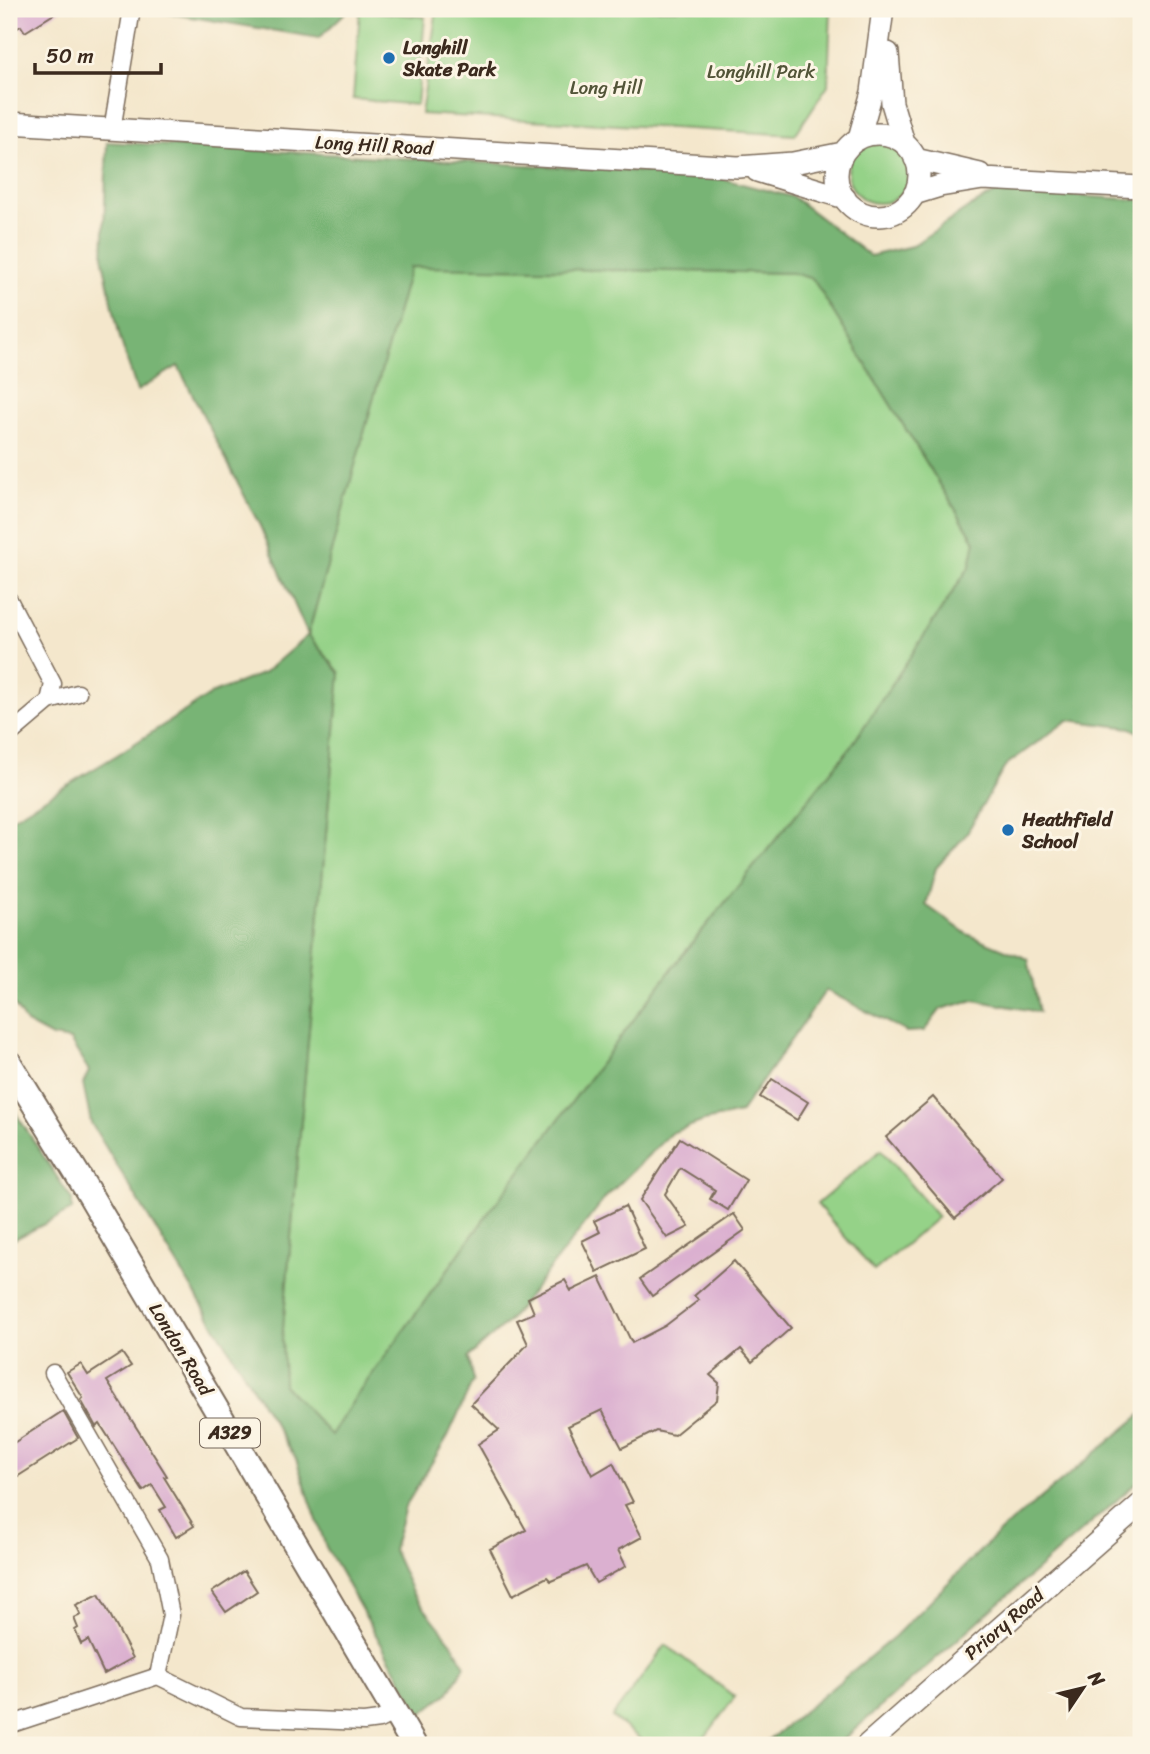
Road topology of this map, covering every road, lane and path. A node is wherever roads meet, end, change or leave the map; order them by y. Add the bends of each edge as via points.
1 (132, 9) edge
2 (883, 13) edge
3 (9, 123) edge
4 (111, 130) junction
5 (851, 145) junction
6 (909, 151) junction
7 (738, 167) junction
8 (999, 178) junction
9 (1141, 187) edge
10 (914, 194) junction
11 (845, 198) junction
12 (9, 600) edge
13 (78, 693) dead end
14 (49, 701) junction
15 (9, 735) edge
16 (9, 1063) edge
17 (53, 1373) dead end
18 (1141, 1504) edge
19 (158, 1676) junction
20 (395, 1712) junction
21 (9, 1725) edge
22 (414, 1745) edge
23 (867, 1745) edge

1 - 4 street
2 - 5 street via 872,92
2 - 6 street via 892,103
3 - 4 street, Long Hill Road
4 - 7 street, Long Hill Road
5 - 6 street via 882,134
5 - 7 street, Long Hill Road via 793,163
5 - 11 street via 837,174
6 - 8 street
6 - 10 street via 919,174
7 - 11 street, Long Hill Road
8 - 9 street
8 - 10 street
10 - 11 street via 901,209 880,216 859,211
12 - 14 street via 53,684
13 - 14 street
14 - 15 street
16 - 20 main road, London Road / A329
17 - 19 street via 160,1559 171,1615
18 - 23 street, Priory Road
19 - 20 street via 241,1717 364,1722
19 - 21 street
20 - 22 main road, London Road / A329

